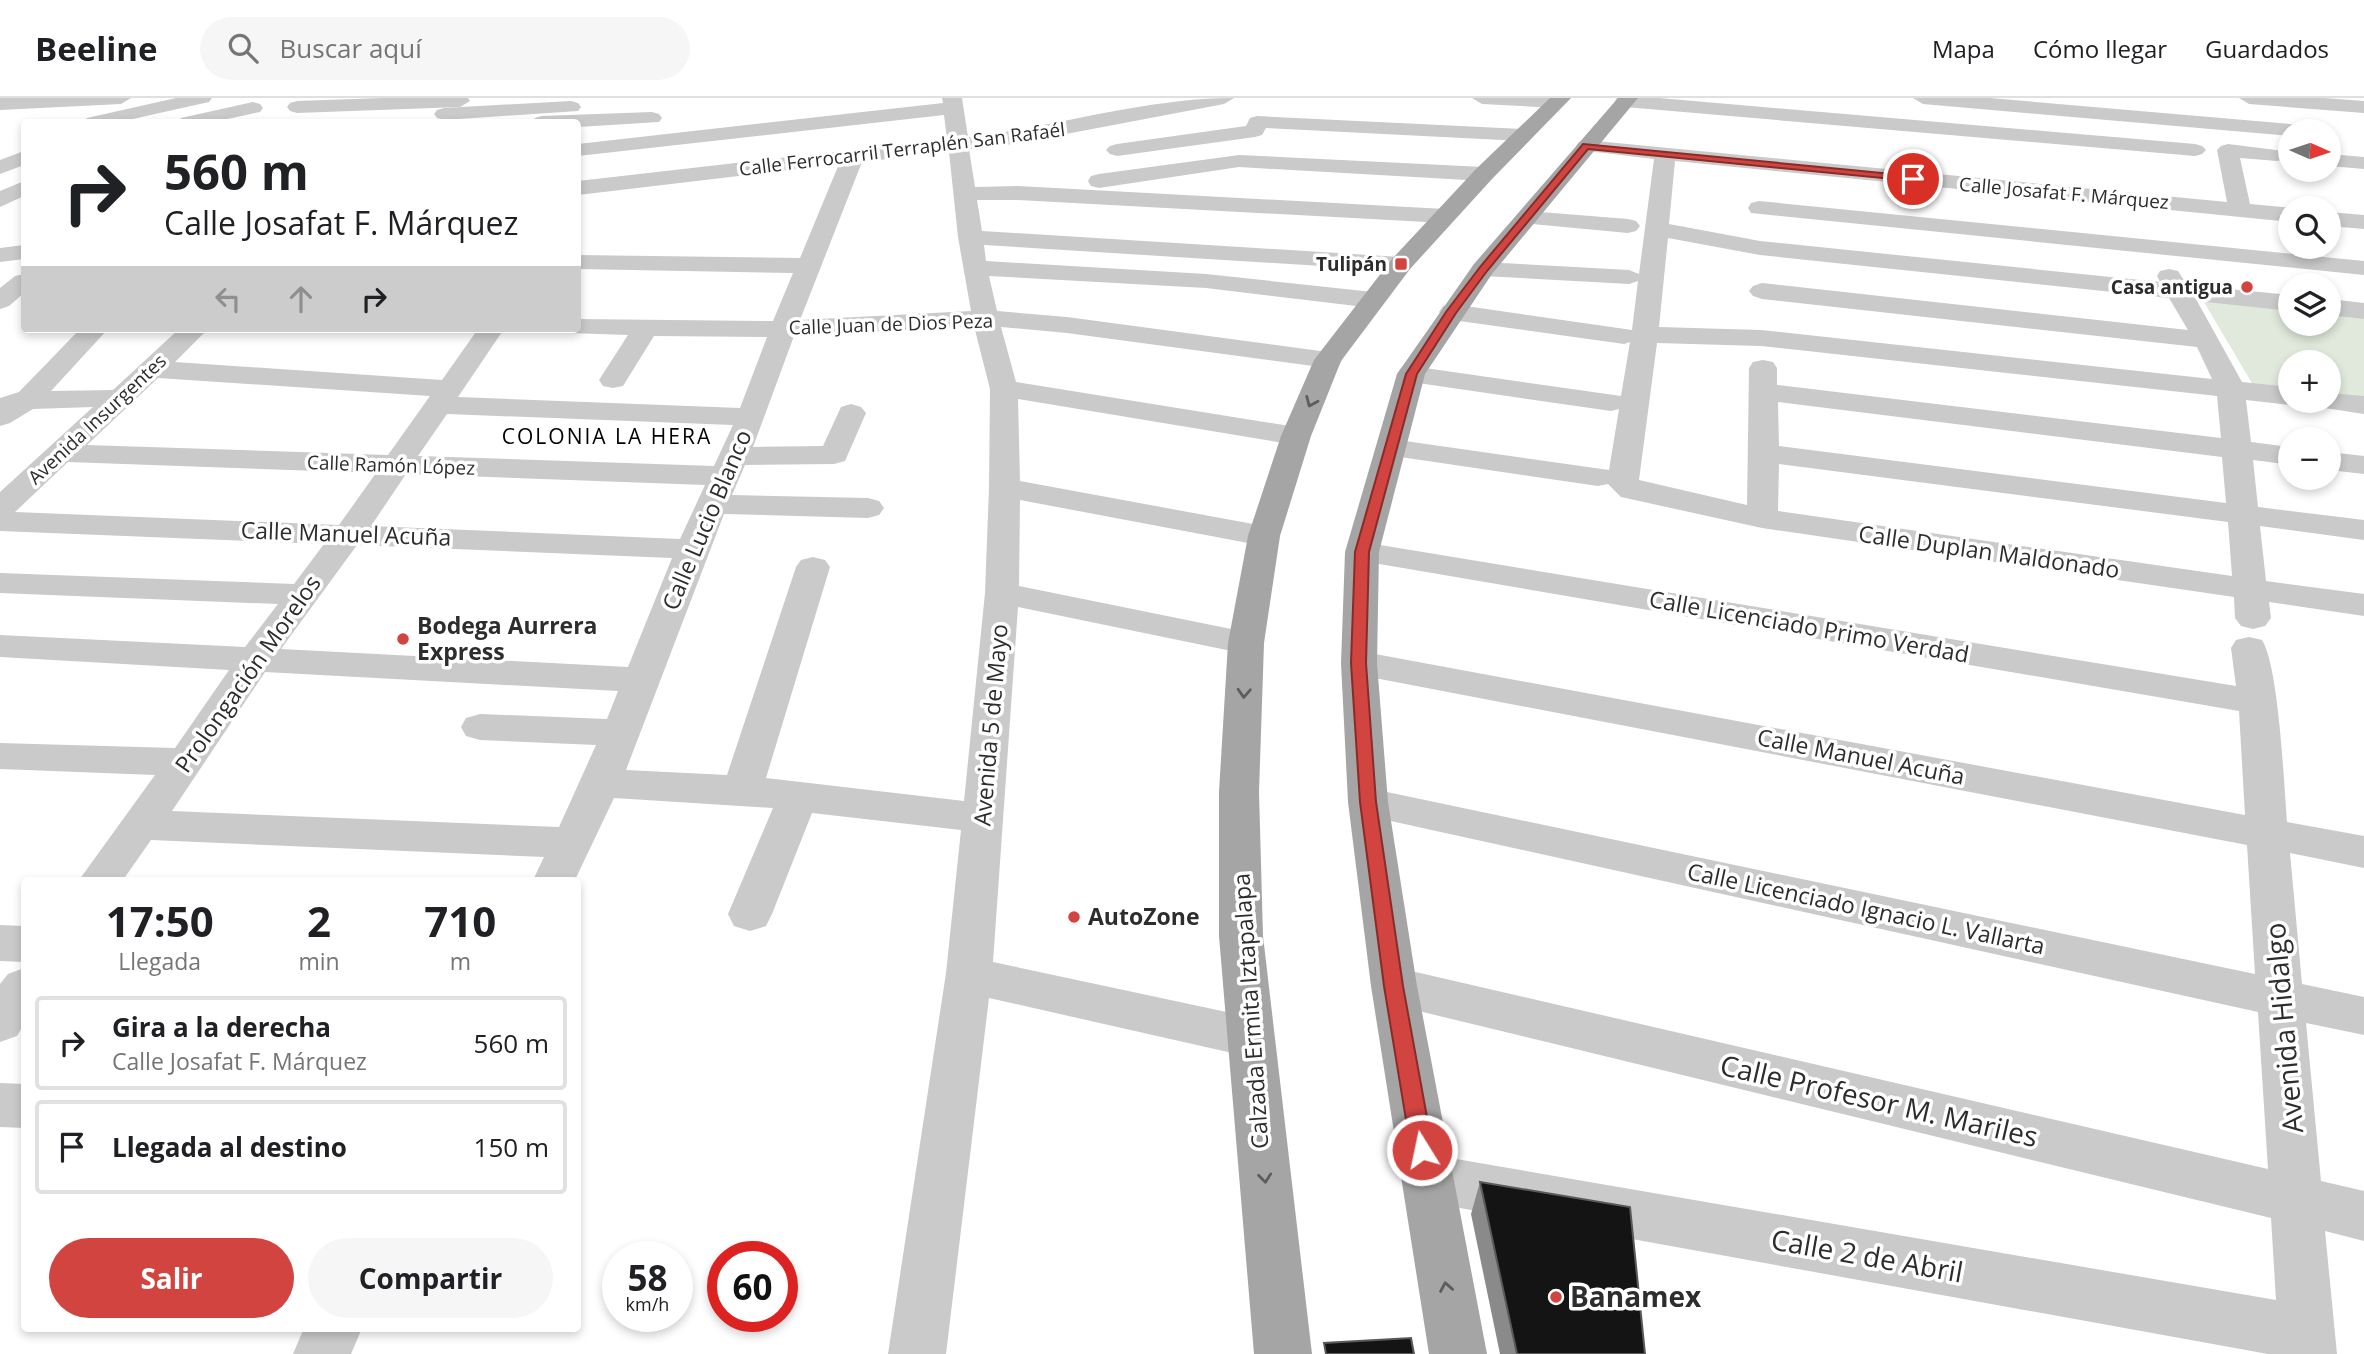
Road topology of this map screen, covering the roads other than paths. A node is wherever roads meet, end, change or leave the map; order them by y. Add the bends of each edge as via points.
1 (121, 98) edge
2 (202, 98) edge
3 (867, 98) edge
4 (1224, 98) edge
5 (1482, 98) edge
6 (1923, 98) edge
7 (2249, 98) edge
8 (1626, 99) edge
9 (1559, 100) edge
10 (36, 101) edge
11 (841, 101) dead end
12 (952, 103) edge
13 (2072, 105) edge
14 (0, 106) edge
15 (298, 107) dead end
16 (2364, 107) edge
17 (253, 108) dead end
18 (1082, 108) dead end
19 (450, 109) edge
20 (763, 109) dead end
21 (1803, 117) edge
22 (107, 119) edge
23 (202, 119) edge
24 (578, 119) edge
25 (1068, 128) junction
26 (754, 131) junction
27 (1522, 135) junction
28 (1594, 137) junction
29 (2093, 142) junction
30 (2276, 142) edge
31 (1668, 144) junction
32 (17, 146) edge
33 (957, 146) junction
34 (581, 150) edge
35 (1117, 150) dead end
36 (2196, 150) dead end
37 (853, 157) junction
38 (2342, 161) edge
39 (2106, 163) dead end
40 (2364, 163) edge
41 (1755, 164) junction
42 (0, 168) edge
43 (738, 170) junction
44 (1484, 174) junction
45 (581, 193) edge
46 (1018, 193) junction
47 (966, 194) junction
48 (2123, 199) junction
49 (1203, 203) junction
50 (1759, 208) junction
51 (2240, 210) junction
52 (2278, 214) edge
53 (1445, 216) junction
54 (1528, 218) junction
55 (1112, 219) dead end
56 (2341, 220) edge
57 (2363, 223) edge
58 (1628, 226) dead end
59 (1656, 229) junction
60 (2152, 247) junction
61 (1760, 248) junction
62 (21, 252) edge
63 (972, 253) junction
64 (0, 255) edge
65 (581, 262) edge
66 (1402, 264) junction
67 (808, 266) junction
68 (2364, 268) edge
69 (1483, 269) junction
70 (1629, 277) dead end
71 (21, 284) edge
72 (2177, 290) junction
73 (1762, 291) junction
74 (1373, 300) junction
75 (0, 301) edge
76 (2278, 302) edge
77 (2341, 308) edge
78 (2364, 310) edge
79 (1452, 312) junction
80 (985, 318) junction
81 (581, 327) edge
82 (646, 328) junction
83 (783, 329) junction
84 (90, 333) edge
85 (191, 333) edge
86 (488, 333) edge
87 (1634, 336) junction
88 (1761, 338) junction
89 (2207, 340) junction
90 (1328, 360) junction
91 (152, 369) junction
92 (1412, 374) junction
93 (613, 380) dead end
94 (2231, 388) junction
95 (1004, 389) junction
96 (1764, 392) junction
97 (2278, 394) edge
98 (444, 397) junction
99 (118, 398) junction
100 (13, 401) edge
101 (1611, 402) dead end
102 (2341, 402) edge
103 (2364, 405) edge
104 (851, 413) dead end
105 (0, 416) edge
106 (751, 417) junction
107 (1296, 436) junction
108 (1391, 448) junction
109 (2237, 450) junction
110 (60, 453) junction
111 (1765, 453) junction
112 (2278, 455) edge
113 (2341, 462) edge
114 (397, 465) junction
115 (2364, 465) edge
116 (1611, 478) junction
117 (723, 479) junction
118 (1005, 488) junction
119 (868, 508) dead end
120 (0, 509) edge
121 (2242, 513) junction
122 (1762, 518) junction
123 (0, 521) edge
124 (2364, 530) edge
125 (349, 534) junction
126 (1264, 536) junction
127 (692, 549) junction
128 (1362, 552) junction
129 (813, 568) dead end
130 (0, 583) edge
131 (1002, 593) junction
132 (304, 595) junction
133 (2364, 605) edge
134 (2251, 618) junction
135 (1246, 643) junction
136 (0, 646) edge
137 (256, 658) junction
138 (1359, 663) junction
139 (642, 680) junction
140 (2257, 702) junction
141 (480, 727) dead end
142 (621, 733) junction
143 (0, 756) edge
144 (186, 762) junction
145 (601, 783) junction
146 (742, 790) junction
147 (799, 795) junction
148 (1368, 802) junction
149 (984, 818) junction
150 (140, 825) junction
151 (2267, 834) junction
152 (572, 844) junction
153 (2364, 852) edge
154 (102, 877) edge
155 (556, 877) edge
156 (750, 914) dead end
157 (0, 943) edge
158 (21, 944) edge
159 (969, 973) junction
160 (1394, 986) junction
161 (21, 992) edge
162 (2282, 998) junction
163 (2364, 1016) edge
164 (0, 1022) edge
165 (1250, 1037) junction
166 (0, 1105) edge
167 (21, 1106) edge
168 (1427, 1178) junction
169 (2298, 1200) junction
170 (2364, 1216) edge
171 (332, 1332) edge
172 (2308, 1344) edge
173 (322, 1354) edge
174 (917, 1354) edge
175 (1283, 1354) edge
176 (1458, 1354) edge

1 - 10 street
2 - 22 street
3 - 11 street
4 - 25 street, Calle Ferrocarril Terraplén San Rafaél
5 - 9 street
6 - 13 street
7 - 16 street
8 - 21 street
8 - 28 main road
9 - 27 main road, Calzada Ermita Iztapalapa
10 - 14 street
12 - 26 street
12 - 33 street, Avenida 5 de Mayo
13 - 29 street
13 - 30 street
15 - 19 street
17 - 23 street
18 - 25 street
19 - 24 street via 663,112
20 - 26 street
21 - 29 street
25 - 33 street, Calle Ferrocarril Terraplén San Rafaél
26 - 34 street
26 - 43 street
27 - 35 street via 1257,122 1255,131
27 - 44 main road, Calzada Ermita Iztapalapa
28 - 31 street, Calle Josafat F. Márquez
28 - 54 main road
29 - 36 street
29 - 39 street
30 - 51 street via 2228,150
31 - 41 street, Calle Josafat F. Márquez
31 - 59 street
32 - 42 street
33 - 37 street, Calle Ferrocarril Terraplén San Rafaél
33 - 47 street, Avenida 5 de Mayo
37 - 43 street, Calle Ferrocarril Terraplén San Rafaél
37 - 67 street, Calle Lucio Blanco
38 - 40 street
41 - 48 street, Calle Josafat F. Márquez
41 - 50 street
43 - 45 street, Calle Ferrocarril Terraplén San Rafaél
44 - 46 street via 1239,161
44 - 53 main road, Calzada Ermita Iztapalapa
46 - 47 street
46 - 49 street
47 - 63 street, Avenida 5 de Mayo
48 - 51 street, Calle Josafat F. Márquez
48 - 60 street
49 - 53 street
49 - 55 street
50 - 60 street
50 - 61 street
51 - 52 street, Calle Josafat F. Márquez
53 - 66 main road, Calzada Ermita Iztapalapa
54 - 58 street
54 - 69 main road
56 - 57 street
59 - 61 street
59 - 87 street
60 - 68 street
60 - 72 street
61 - 72 street
61 - 73 street
62 - 64 street
63 - 66 street
63 - 74 street
63 - 80 street, Avenida 5 de Mayo
65 - 67 street
66 - 74 main road, Calzada Ermita Iztapalapa
67 - 83 street, Calle Lucio Blanco
69 - 70 street
69 - 79 main road
71 - 75 street
72 - 76 street
72 - 89 street
73 - 88 street
73 - 89 street
74 - 90 main road, Calzada Ermita Iztapalapa
77 - 78 street
79 - 87 street
79 - 92 main road
80 - 83 street, Calle Juan de Dios Peza
80 - 90 street, Calle Juan de Dios Peza
80 - 95 street, Avenida 5 de Mayo
81 - 82 street, Calle Juan de Dios Peza
82 - 83 street, Calle Juan de Dios Peza
82 - 93 street
83 - 106 street, Calle Lucio Blanco
84 - 100 street
85 - 91 street, Avenida Insurgentes
86 - 98 street, Prolongación Morelos
87 - 88 street
87 - 116 street
88 - 94 street
88 - 96 street
89 - 94 street
90 -> 107 main road, Calzada Ermita Iztapalapa
91 - 98 street
91 - 99 street, Avenida Insurgentes
92 - 101 street
92 - 108 main road
94 - 97 street
94 - 109 street, Avenida Hidalgo
95 - 107 street
95 - 118 street, Avenida 5 de Mayo
96 - 109 street
96 - 111 street
98 - 106 street
98 - 114 street, Prolongación Morelos
99 - 100 street
99 - 110 street, Avenida Insurgentes
100 - 105 street
102 - 103 street
104 - 117 street via 834,455
106 - 117 street, Calle Lucio Blanco
107 - 126 main road, Calzada Ermita Iztapalapa
108 - 116 street
108 - 128 main road
109 - 112 street
109 - 121 street, Avenida Hidalgo
110 - 114 street, Calle Ramón López
110 - 120 street, Avenida Insurgentes
111 - 121 street
111 - 122 street
113 - 115 street
114 - 117 street, Calle Ramón López
114 - 125 street, Prolongación Morelos
116 - 122 street, Calle Duplan Maldonado via 1642,494
117 - 119 street
117 - 127 street, Calle Lucio Blanco
118 - 126 street
118 - 131 street, Avenida 5 de Mayo
121 - 124 street
121 - 134 street, Avenida Hidalgo
122 - 134 street, Calle Duplan Maldonado
123 - 125 street, Calle Manuel Acuña
125 - 127 street, Calle Manuel Acuña
125 - 132 street, Prolongación Morelos
126 - 135 main road, Calzada Ermita Iztapalapa
127 - 139 street, Calle Lucio Blanco
128 - 138 main road
128 - 140 street, Calle Licenciado Primo Verdad
129 - 146 street
130 - 132 street
131 - 135 street
131 - 149 street, Avenida 5 de Mayo
132 - 137 street, Prolongación Morelos
133 - 134 street, Calle Duplan Maldonado
134 - 140 street, Avenida Hidalgo
135 -> 165 main road, Calzada Ermita Iztapalapa via 1239,792 1241,936
136 - 137 street
137 - 139 street
137 - 144 street, Prolongación Morelos
138 - 148 main road
138 - 151 street, Calle Manuel Acuña
139 - 142 street, Calle Lucio Blanco
140 - 151 street, Avenida Hidalgo
141 - 142 street
142 - 145 street, Calle Lucio Blanco
143 - 144 street
144 - 150 street, Prolongación Morelos
145 - 146 street
145 - 152 street, Calle Lucio Blanco
146 - 147 street
147 - 149 street
147 - 156 street
148 - 160 main road
148 - 162 street, Calle Licenciado Ignacio L. Vallarta
149 - 159 street, Avenida 5 de Mayo
150 - 152 street
150 - 154 street, Prolongación Morelos
151 - 153 street, Calle Manuel Acuña
151 - 162 street, Avenida Hidalgo
152 - 155 street, Calle Lucio Blanco
157 - 158 street
159 - 165 street
159 - 174 street, Avenida 5 de Mayo
160 - 168 main road
160 - 169 street, Calle Profesor M. Mariles
161 - 164 street
162 - 163 street, Calle Licenciado Ignacio L. Vallarta
162 - 169 street, Avenida Hidalgo
165 -> 175 main road, Calzada Ermita Iztapalapa
166 - 167 street
168 - 172 street, Calle 2 de Abril
176 -> 168 main road
169 - 170 street, Calle Profesor M. Mariles
169 - 172 street, Avenida Hidalgo
171 - 173 street

